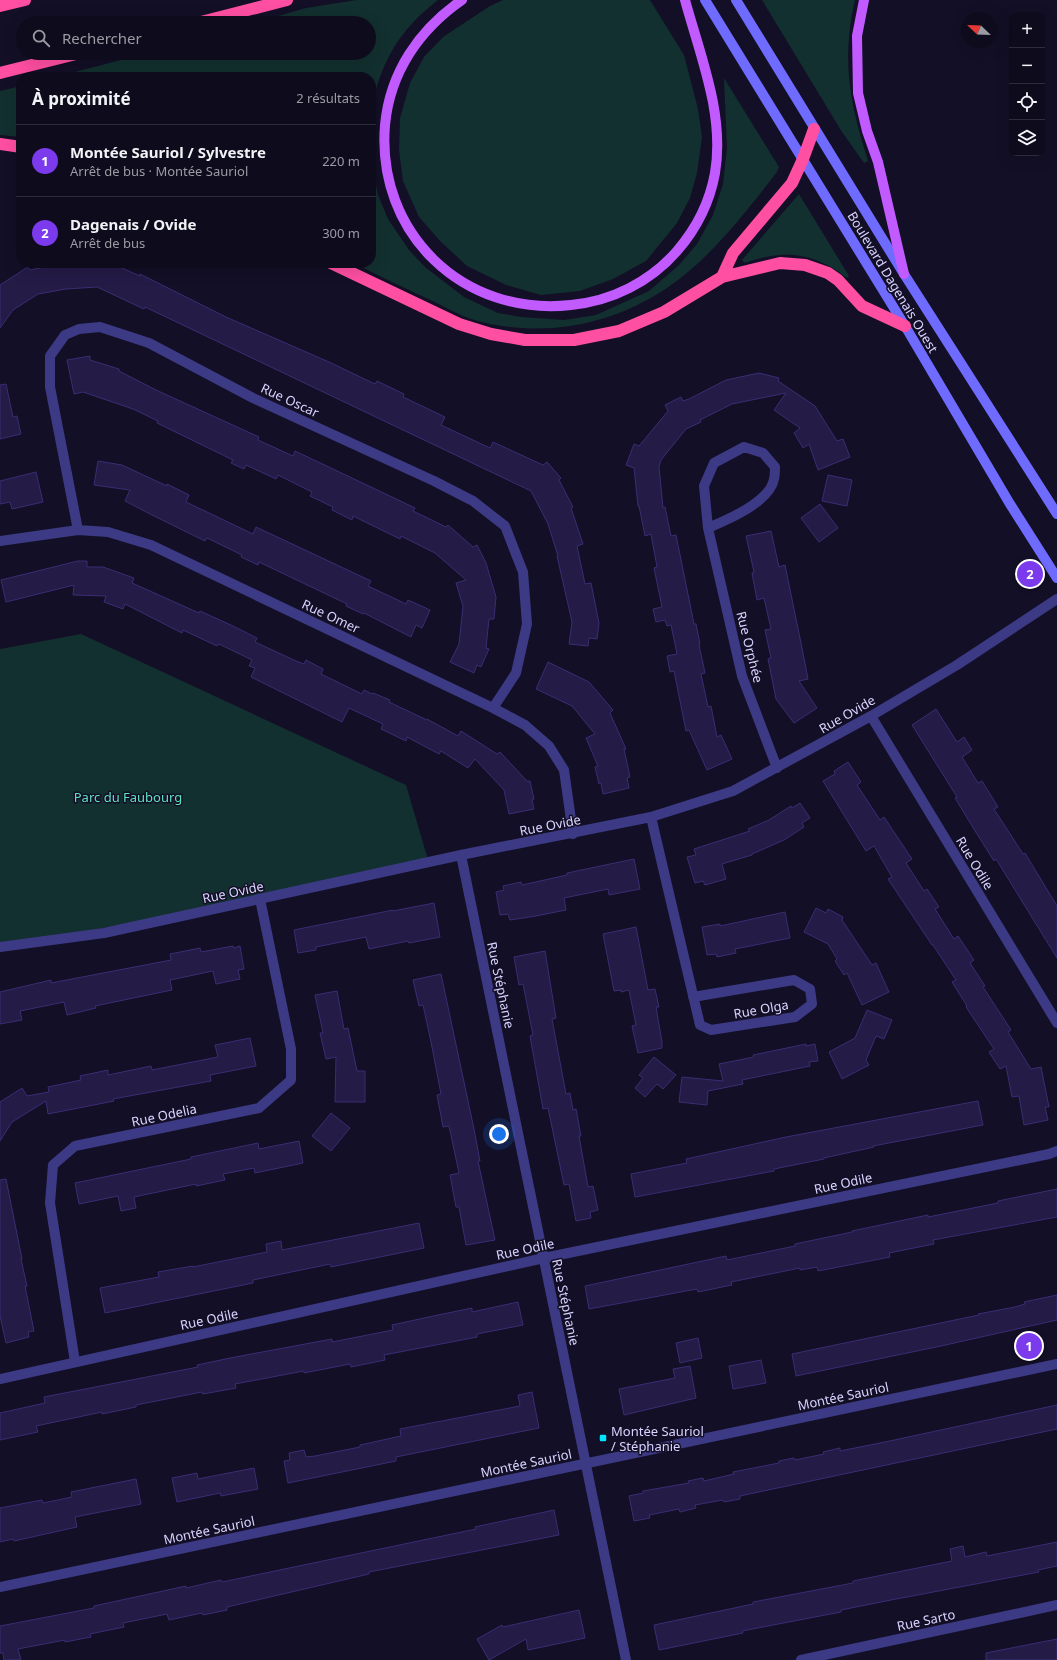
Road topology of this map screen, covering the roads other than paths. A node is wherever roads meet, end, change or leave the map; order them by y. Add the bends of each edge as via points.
1 (25, 0) edge
2 (287, 0) edge
3 (462, 0) edge
4 (685, 0) edge
5 (706, 0) edge
6 (736, 0) edge
7 (864, 0) edge
8 (0, 6) edge
9 (224, 16) edge
10 (52, 60) edge
11 (0, 73) edge
12 (814, 129) junction
13 (0, 144) edge
14 (16, 146) edge
15 (803, 159) junction
16 (341, 268) edge
17 (904, 274) junction
18 (722, 277) junction
19 (905, 326) junction
20 (1057, 514) edge
21 (708, 528) junction
22 (78, 530) junction
23 (0, 541) edge
24 (1057, 578) edge
25 (1057, 599) edge
26 (492, 708) junction
27 (871, 716) junction
28 (777, 768) junction
29 (651, 817) junction
30 (573, 834) junction
31 (462, 855) junction
32 (260, 900) junction
33 (0, 947) edge
34 (693, 997) junction
35 (1057, 1023) edge
36 (1057, 1151) edge
37 (544, 1258) junction
38 (75, 1362) junction
39 (1057, 1364) edge
40 (0, 1379) edge
41 (586, 1464) junction
42 (0, 1587) edge
43 (1057, 1605) edge
44 (626, 1660) edge
45 (802, 1660) edge

1 - 8 highway
2 - 9 highway
3 - 4 main road via 440,16 422,36 394,82 387,107 384,135 390,187 407,226 424,249 445,270 493,297 522,305 552,307 582,304 610,297 650,276 682,245 706,203 717,157 716,125 710,91
5 - 15 main road, Boulevard Dagenais Ouest
6 - 12 main road, Boulevard Dagenais Ouest
7 - 17 main road via 857,36 858,93 878,162
10 - 11 highway
12 - 15 highway
12 - 17 main road, Boulevard Dagenais Ouest
13 - 14 highway
15 - 18 highway via 792,183 733,253
15 - 19 main road, Boulevard Dagenais Ouest
16 - 18 highway via 430,312 465,326 509,338 542,341 586,338 632,326 664,312
17 - 20 main road, Boulevard Dagenais Ouest
18 - 19 highway via 780,263 805,265 828,273 838,280 862,306
19 - 24 main road, Boulevard Dagenais Ouest via 1010,504
21 - 21 street, Rue Orphée via 743,512 765,494 774,481 775,467 764,453 744,447 714,463 704,486
21 - 28 street, Rue Orphée via 742,676
22 - 23 street, Rue Omer
22 - 26 street, Rue Omer via 108,532 151,545
22 - 26 street, Rue Oscar via 50,388 50,356 65,335 79,329 100,327 149,343 253,398 434,481 473,501 505,526 523,572 527,624 516,673
25 - 27 street, Rue Ovide via 956,665
26 - 30 street, Rue Omer via 525,725 553,752 564,770
27 - 28 street, Rue Ovide
27 - 35 street, Rue Odile
28 - 29 street, Rue Ovide via 733,791
29 - 30 street, Rue Ovide
29 - 34 street, Rue Olga
30 - 31 street, Rue Ovide
31 - 32 street, Rue Ovide
31 - 37 street, Rue Stéphanie
32 - 33 street, Rue Ovide via 104,933
32 - 38 street, Rue Odelia via 291,1049 291,1080 259,1108 75,1146 53,1165 50,1203
34 - 34 street, Rue Olga via 700,1025 711,1030 795,1017 812,1004 810,989 794,980
36 - 37 street, Rue Odile
37 - 38 street, Rue Odile
37 - 41 street, Rue Stéphanie
38 - 40 street, Rue Odile
39 - 41 street, Montée Sauriol
41 - 42 street, Montée Sauriol
41 - 44 street, Rue Stéphanie
43 - 45 street, Rue Sarto

